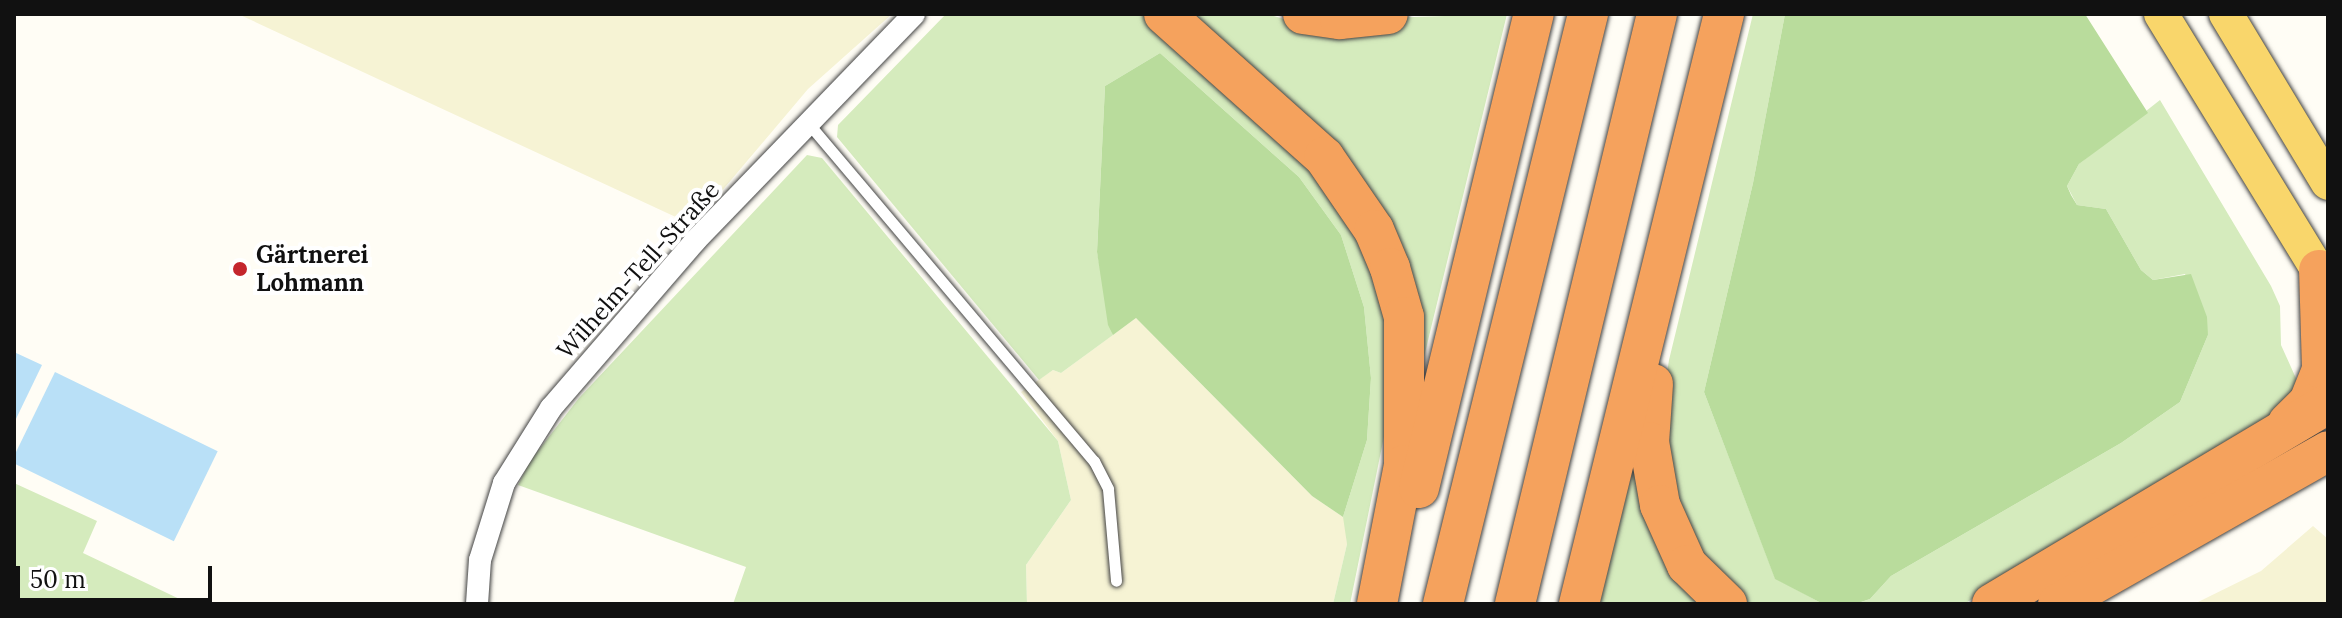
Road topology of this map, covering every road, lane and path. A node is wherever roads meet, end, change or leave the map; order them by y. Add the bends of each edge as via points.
1 (914, 14) edge
2 (1164, 14) edge
3 (1303, 14) edge
4 (1388, 14) edge
5 (1534, 14) edge
6 (1588, 14) edge
7 (1657, 14) edge
8 (1724, 14) edge
9 (2161, 14) edge
10 (2226, 14) edge
11 (808, 123) junction
12 (2328, 183) edge
13 (1678, 204) junction
14 (2323, 279) edge
15 (2328, 404) edge
16 (2280, 432) junction
17 (2328, 451) edge
18 (1116, 581) dead end
19 (477, 604) edge
20 (1377, 604) edge
21 (1385, 604) edge
22 (1443, 604) edge
23 (1515, 604) edge
24 (1579, 604) edge
25 (1727, 604) edge
26 (1992, 604) edge
27 (2058, 604) edge

1 - 11 street, Wilhelm-Tell-Straße
2 - 20 highway via 1324,157 1374,230 1390,268 1404,317 1404,465
3 - 4 highway via 1340,19
5 - 21 highway via 1473,275
6 - 22 highway
7 - 23 highway
8 - 13 highway
9 - 14 main road
10 - 12 main road
11 - 18 lane via 1094,461 1108,489
11 - 19 street, Wilhelm-Tell-Straße via 695,241 522,447 491,517
13 - 24 highway
13 - 25 highway via 1685,250 1654,379 1649,442 1672,538 1687,565
14 - 16 highway via 2322,369 2309,402
15 - 16 highway
16 - 26 highway
17 - 27 highway

